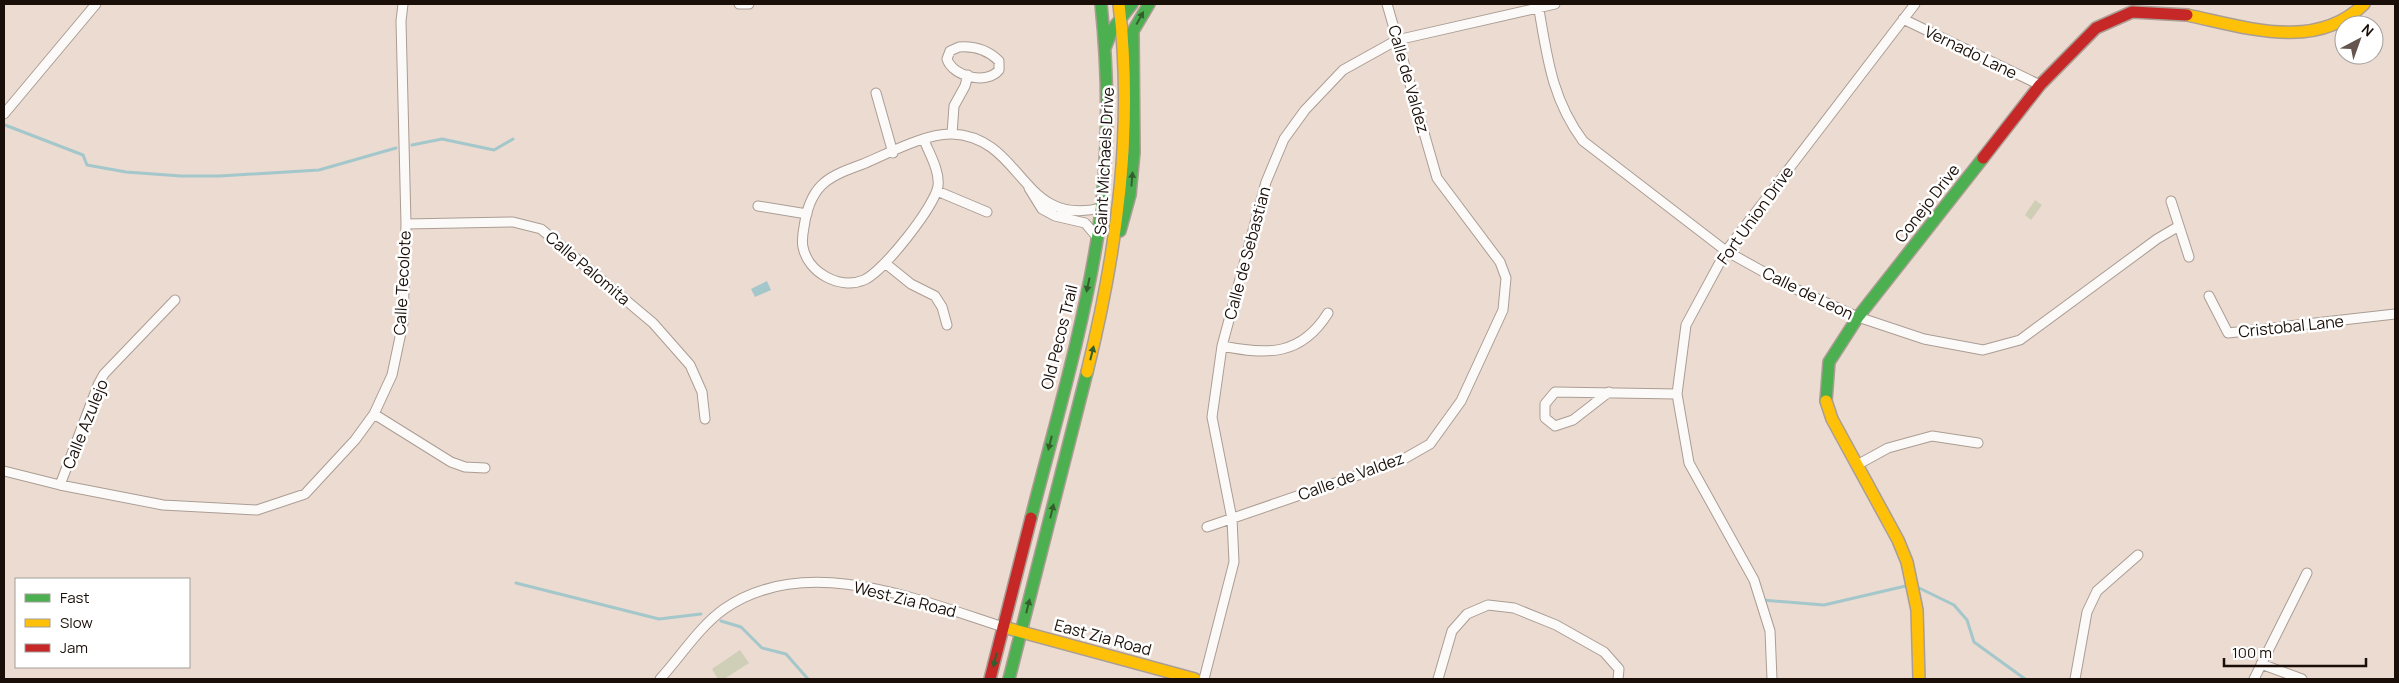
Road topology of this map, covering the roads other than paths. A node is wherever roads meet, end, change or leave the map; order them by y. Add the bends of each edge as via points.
1 (96, 4) edge
2 (403, 4) edge
3 (739, 4) edge
4 (749, 4) edge
5 (1100, 4) edge
6 (1119, 4) edge
7 (1132, 4) edge
8 (1149, 4) edge
9 (1387, 4) edge
10 (1555, 4) edge
11 (1915, 4) edge
12 (2364, 4) edge
13 (1538, 6) edge
14 (1121, 16) junction
15 (1903, 19) junction
16 (1397, 40) junction
17 (1104, 50) junction
18 (968, 76) junction
19 (2040, 85) junction
20 (876, 93) dead end
21 (4, 114) edge
22 (952, 134) junction
23 (924, 140) junction
24 (892, 152) junction
25 (1026, 184) junction
26 (937, 191) junction
27 (2170, 201) dead end
28 (758, 206) dead end
29 (1101, 208) junction
30 (988, 212) dead end
31 (806, 214) junction
32 (406, 224) junction
33 (2179, 226) junction
34 (1097, 237) junction
35 (1726, 251) junction
36 (2189, 257) dead end
37 (1112, 260) junction
38 (885, 263) junction
39 (2209, 296) dead end
40 (174, 300) dead end
41 (1102, 311) junction
42 (1328, 313) dead end
43 (2395, 314) edge
44 (1858, 317) junction
45 (947, 325) dead end
46 (1222, 346) junction
47 (1609, 392) junction
48 (1677, 394) junction
49 (374, 414) junction
50 (705, 419) dead end
51 (1978, 443) dead end
52 (1857, 465) junction
53 (485, 468) dead end
54 (4, 471) edge
55 (60, 485) junction
56 (1232, 519) junction
57 (1206, 527) dead end
58 (2138, 555) dead end
59 (2308, 573) dead end
60 (1003, 627) junction
61 (1021, 632) junction
62 (2261, 664) junction
63 (660, 679) edge
64 (990, 679) edge
65 (1009, 679) edge
66 (1194, 679) edge
67 (1204, 679) edge
68 (1438, 679) edge
69 (1618, 679) edge
70 (1772, 679) edge
71 (1919, 679) edge
72 (2075, 679) edge
73 (2254, 679) edge
74 (2302, 679) edge

1 - 21 street
2 - 32 street, Calle Tecolote
3 - 4 street
5 - 17 main road
6 - 14 main road, Saint Michaels Drive
7 - 14 main road, Old Pecos Trail
37 -> 8 main road via 1130,195 1134,161 1133,31
9 - 16 street, Calle de Valdez
10 - 13 street, Calle de Sebastian
11 - 15 street, Fort Union Drive
12 - 19 main road, Conejo Drive via 2352,16 2318,30 2283,34 2174,13 2132,12 2096,28
13 - 16 street, Calle de Sebastian
13 - 35 street, Calle de Leon via 1550,75 1568,121 1583,141
14 - 17 main road, Old Pecos Trail
14 - 37 main road, Saint Michaels Drive via 1126,121
15 - 19 street, Vernado Lane
15 - 35 street, Fort Union Drive
16 - 46 street, Calle de Sebastian via 1343,70 1305,110 1284,139 1266,182
16 - 56 street, Calle de Valdez via 1437,178 1500,262 1506,278 1503,310 1460,402 1430,444 1402,460
17 - 29 main road, Old Pecos Trail via 1106,128
18 - 18 street via 990,76 999,70 999,61 983,50 967,47 950,51 947,62
18 - 22 street via 954,106
19 - 44 main road, Conejo Drive
20 - 24 street
22 - 23 street
22 - 25 street via 992,148 1008,161
23 - 24 street
23 - 26 street via 937,174
24 - 31 street via 838,173 823,183 813,196
25 - 29 street via 1058,208 1079,212
25 - 34 street via 1042,209 1055,216 1085,223
26 - 30 street
26 - 38 street via 923,216
27 - 33 street
28 - 31 street
29 - 34 main road, Old Pecos Trail
29 - 41 main road via 1110,223
31 - 38 street via 802,239 804,250 810,263 827,278 857,282 874,274
32 - 49 street, Calle Tecolote via 403,323 392,375
32 - 50 street, Calle Palomita via 513,222 541,229 653,323 690,365 702,392
33 - 36 street
33 - 44 street, Calle de Leon via 2020,340 1983,350 1924,339
34 -> 60 main road, Old Pecos Trail via 1084,304
35 - 44 street, Calle de Leon via 1789,286
35 - 48 street, Fort Union Drive via 1686,324
37 - 41 main road
38 - 45 street via 911,284 935,296
39 - 43 street, Cristobal Lane via 2228,332
40 - 55 street, Calle Azulejo via 104,374
61 -> 41 main road
42 - 46 street via 1317,330 1286,350 1254,352
44 - 52 main road, Conejo Drive via 1829,362 1825,398 1832,419
46 - 56 street, Calle de Sebastian via 1212,417
47 - 47 street via 1568,423 1555,426 1545,418 1545,404 1555,392
47 - 48 street
48 - 70 street, Fort Union Drive via 1689,463 1745,563 1764,608 1770,632
49 - 53 street via 451,462
49 - 55 street, Calle Tecolote via 355,440 305,494 257,510 163,506
51 - 52 street via 1932,436 1888,448
52 - 71 main road, Conejo Drive via 1908,562 1917,610
54 - 55 street, Calle Tecolote
56 - 57 street, Calle de Valdez
56 - 67 street, Calle de Sebastian via 1234,562
58 - 72 street via 2097,591 2087,612
59 - 62 street
60 - 61 main road, East Zia Road
60 - 63 street, West Zia Road via 870,588 841,584 790,585 763,591 724,609
60 -> 64 main road, Old Pecos Trail
61 - 65 main road
61 - 66 main road, East Zia Road
62 - 73 street
62 - 74 street
68 - 69 street via 1452,631 1467,614 1488,605 1523,611 1604,652 1619,670

